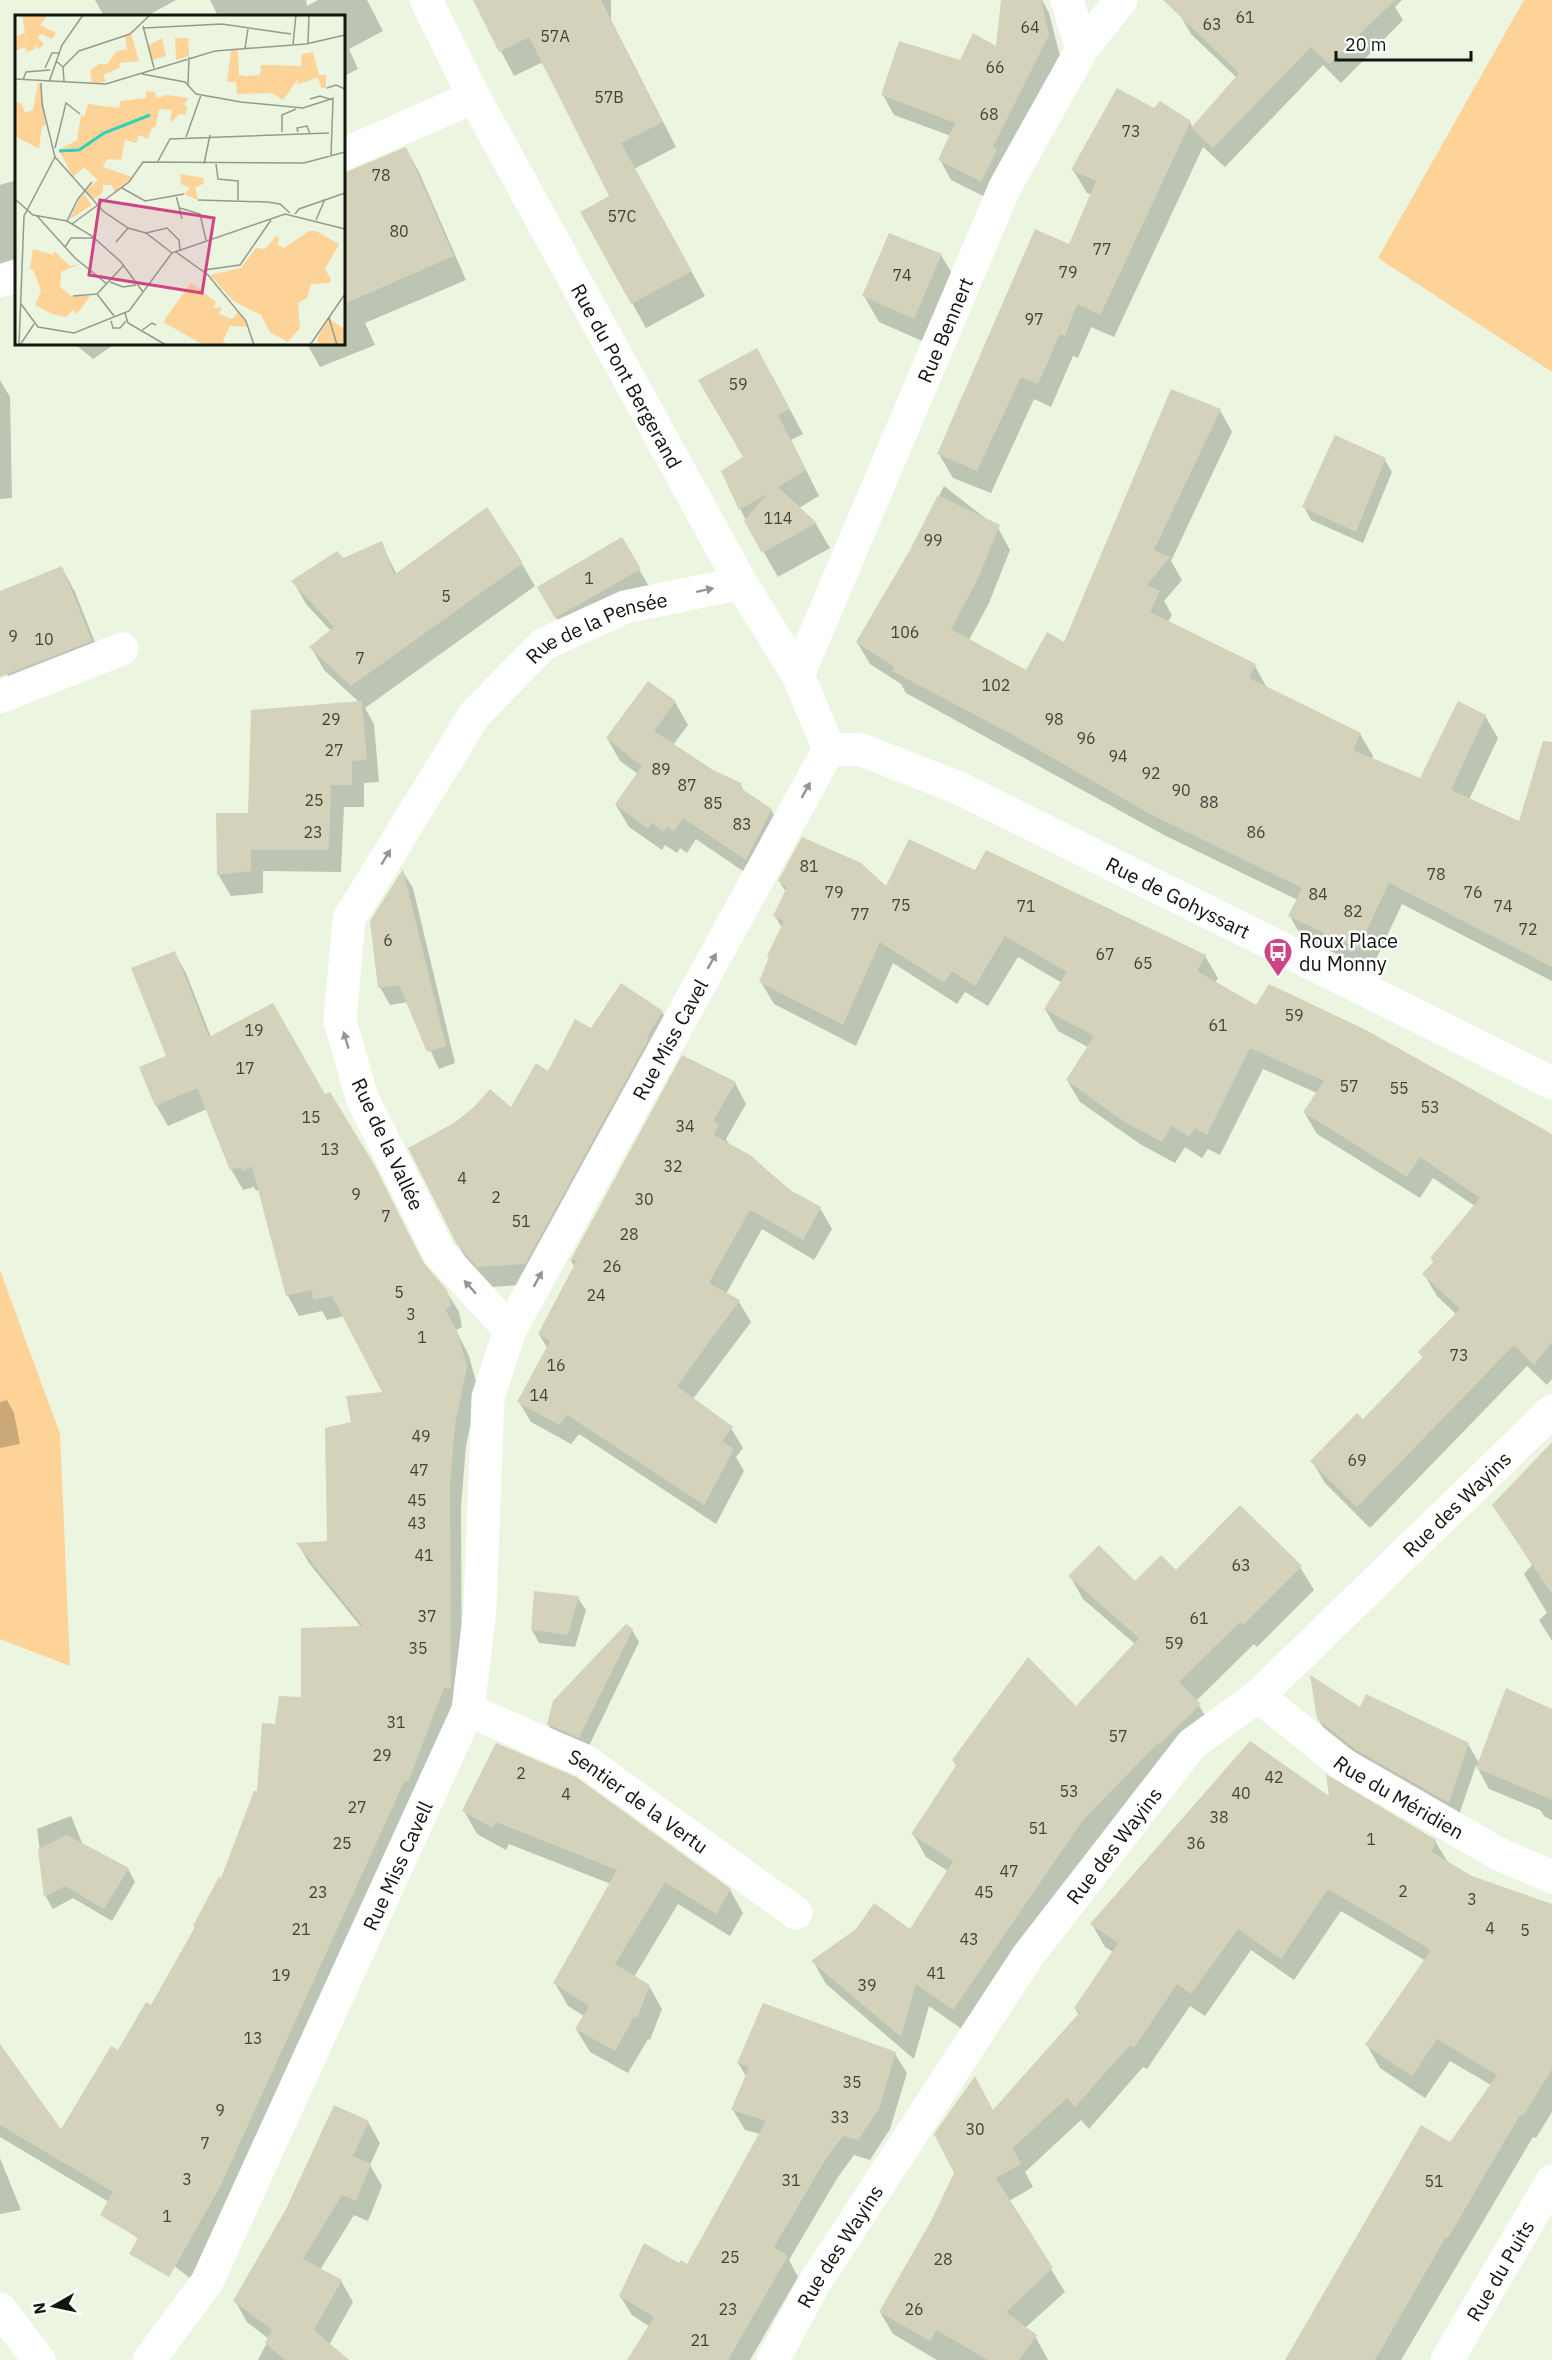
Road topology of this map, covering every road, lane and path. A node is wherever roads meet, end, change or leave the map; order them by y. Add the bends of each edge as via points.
1 (426, 0) edge
2 (1067, 0) edge
3 (1121, 0) edge
4 (1082, 49) junction
5 (474, 97) junction
6 (345, 154) edge
7 (15, 276) edge
8 (0, 281) edge
9 (741, 583) junction
10 (122, 649) dead end
11 (798, 675) junction
12 (0, 697) edge
13 (475, 714) joint
14 (829, 749) junction
15 (1552, 1083) edge
16 (510, 1330) junction
17 (1552, 1411) edge
18 (1257, 1696) junction
19 (468, 1710) junction
20 (1552, 1877) edge
21 (796, 1913) dead end
22 (1552, 2181) edge
23 (0, 2309) edge
24 (777, 2358) edge
25 (39, 2360) edge
26 (149, 2360) edge
27 (1447, 2360) edge

1 - 5 street, Rue du Pont Bergerand
2 - 4 street
3 - 4 street, Rue Bennert
4 - 11 street, Rue Bennert via 1005,187
5 - 6 street
5 - 9 street, Rue du Pont Bergerand
7 - 8 street
9 - 11 street, Rue du Pont Bergerand
13 -> 9 street, Rue de la Pensée via 544,644 625,607
10 - 12 street
11 - 14 street, Rue du Pont Bergerand
16 -> 13 street, Rue de la Vallée via 440,1254 362,1098 340,1021 349,919
14 - 15 street, Rue de Gohyssart via 862,750 962,789
16 -> 14 street, Rue Miss Cavel
16 - 19 street, Rue Miss Cavell via 488,1397 480,1609
17 - 18 street, Rue des Wayins
18 - 20 street, Rue du Méridien via 1344,1765 1499,1854
18 - 24 street, Rue des Wayins via 1192,1744 1028,1957 815,2282
19 - 21 street, Sentier de la Vertu via 585,1761
19 - 26 street, Rue Miss Cavell via 207,2282
22 - 27 street, Rue du Puits
23 - 25 street

